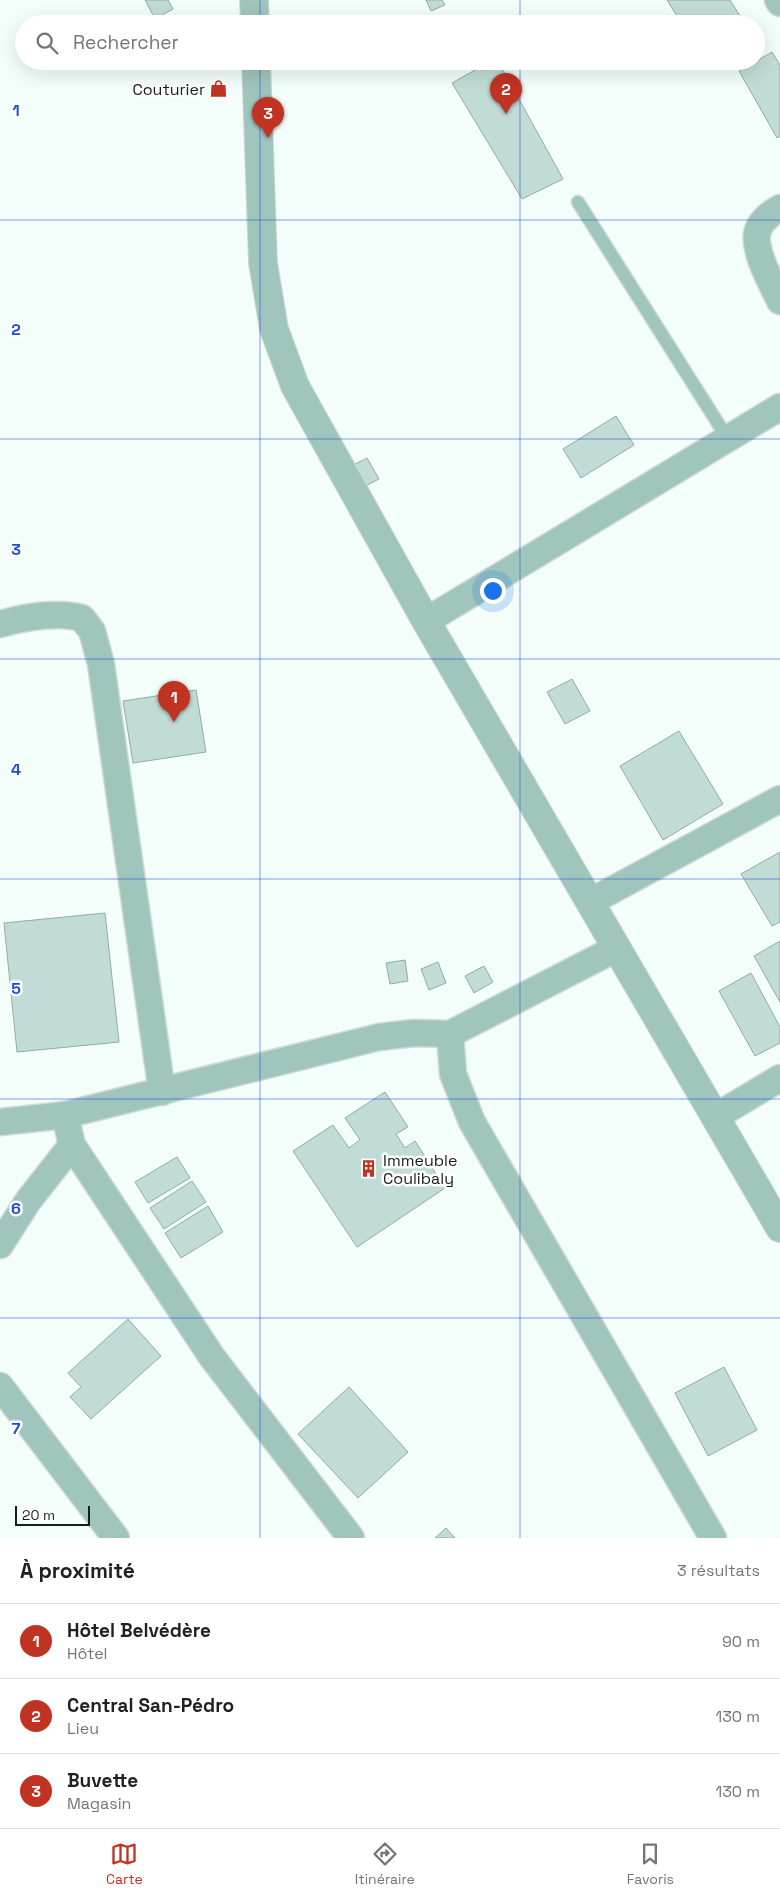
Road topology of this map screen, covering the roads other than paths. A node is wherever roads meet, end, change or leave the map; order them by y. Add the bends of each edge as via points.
1 (254, 0) edge
2 (255, 15) edge
3 (256, 70) edge
4 (578, 202) dead end
5 (780, 208) edge
6 (780, 301) edge
7 (780, 407) edge
8 (728, 439) junction
9 (426, 621) junction
10 (0, 624) edge
11 (780, 799) edge
12 (590, 902) junction
13 (617, 948) junction
14 (450, 1034) junction
15 (780, 1078) edge
16 (162, 1092) junction
17 (65, 1115) junction
18 (714, 1118) junction
19 (0, 1122) edge
20 (72, 1145) junction
21 (780, 1228) edge
22 (0, 1245) edge
23 (0, 1386) edge
24 (116, 1538) edge
25 (350, 1538) edge
26 (713, 1538) edge

1 - 2 street
3 - 9 street via 263,263 274,329 295,386
4 - 8 lane
5 - 6 street via 767,215 757,233 760,257
7 - 8 street
8 - 9 street
9 - 12 street
10 - 16 street via 67,614 82,618 92,631 101,664
11 - 12 street
12 - 13 street
13 - 14 street
13 - 18 street
14 - 16 street via 415,1032 379,1037
14 - 26 street via 453,1074 472,1122
15 - 18 street
16 - 17 street
17 - 19 street
17 - 20 street
18 - 21 street
20 - 22 street via 28,1201
20 - 25 street via 212,1357
23 - 24 street

